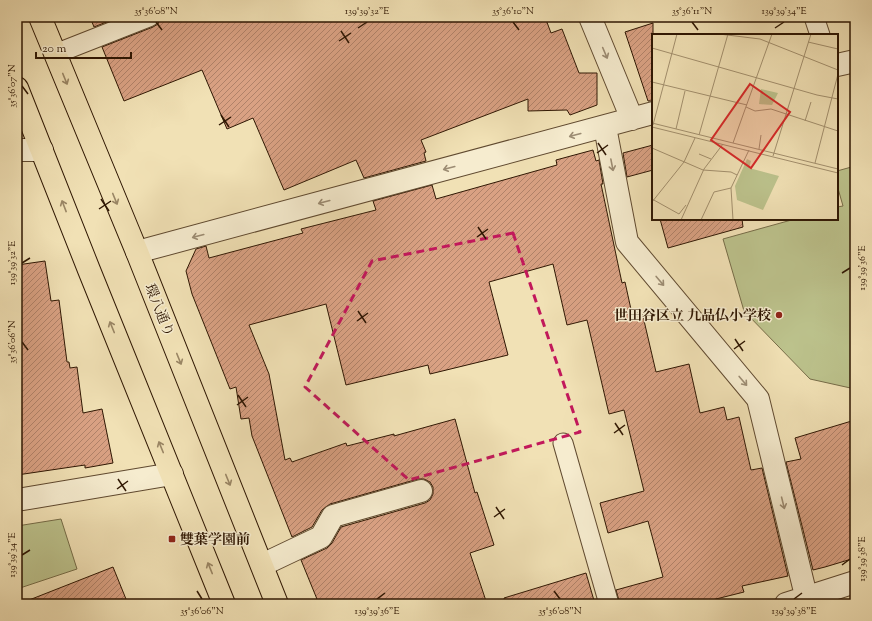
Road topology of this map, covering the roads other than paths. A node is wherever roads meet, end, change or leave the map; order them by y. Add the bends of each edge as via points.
1 (40, 17) edge
2 (149, 17) edge
3 (590, 17) edge
4 (814, 17) edge
5 (820, 34) edge
6 (55, 54) junction
7 (855, 61) edge
8 (838, 66) edge
9 (17, 88) edge
10 (652, 114) edge
11 (632, 119) junction
12 (605, 127) junction
13 (17, 150) edge
14 (42, 150) junction
15 (136, 252) junction
16 (563, 443) dead end
17 (172, 474) junction
18 (422, 491) dead end
19 (17, 500) edge
20 (262, 565) junction
21 (855, 582) edge
22 (800, 602) edge
23 (224, 604) edge
24 (277, 604) edge
25 (609, 604) edge

1 - 6 main road, 環八通り
2 - 6 lane
3 -> 11 street
4 - 5 lane
6 -> 15 main road, 環八通り
7 - 8 street
9 - 14 main road
10 - 11 street
11 - 12 street
12 -> 15 street
12 -> 22 street via 627,242 758,399
13 - 14 street
17 -> 14 main road
15 -> 20 main road, 環八通り
16 - 25 lane
17 - 19 street
23 -> 17 main road
18 - 20 street via 333,516 321,537
20 - 24 main road, 環八通り
21 - 22 street

